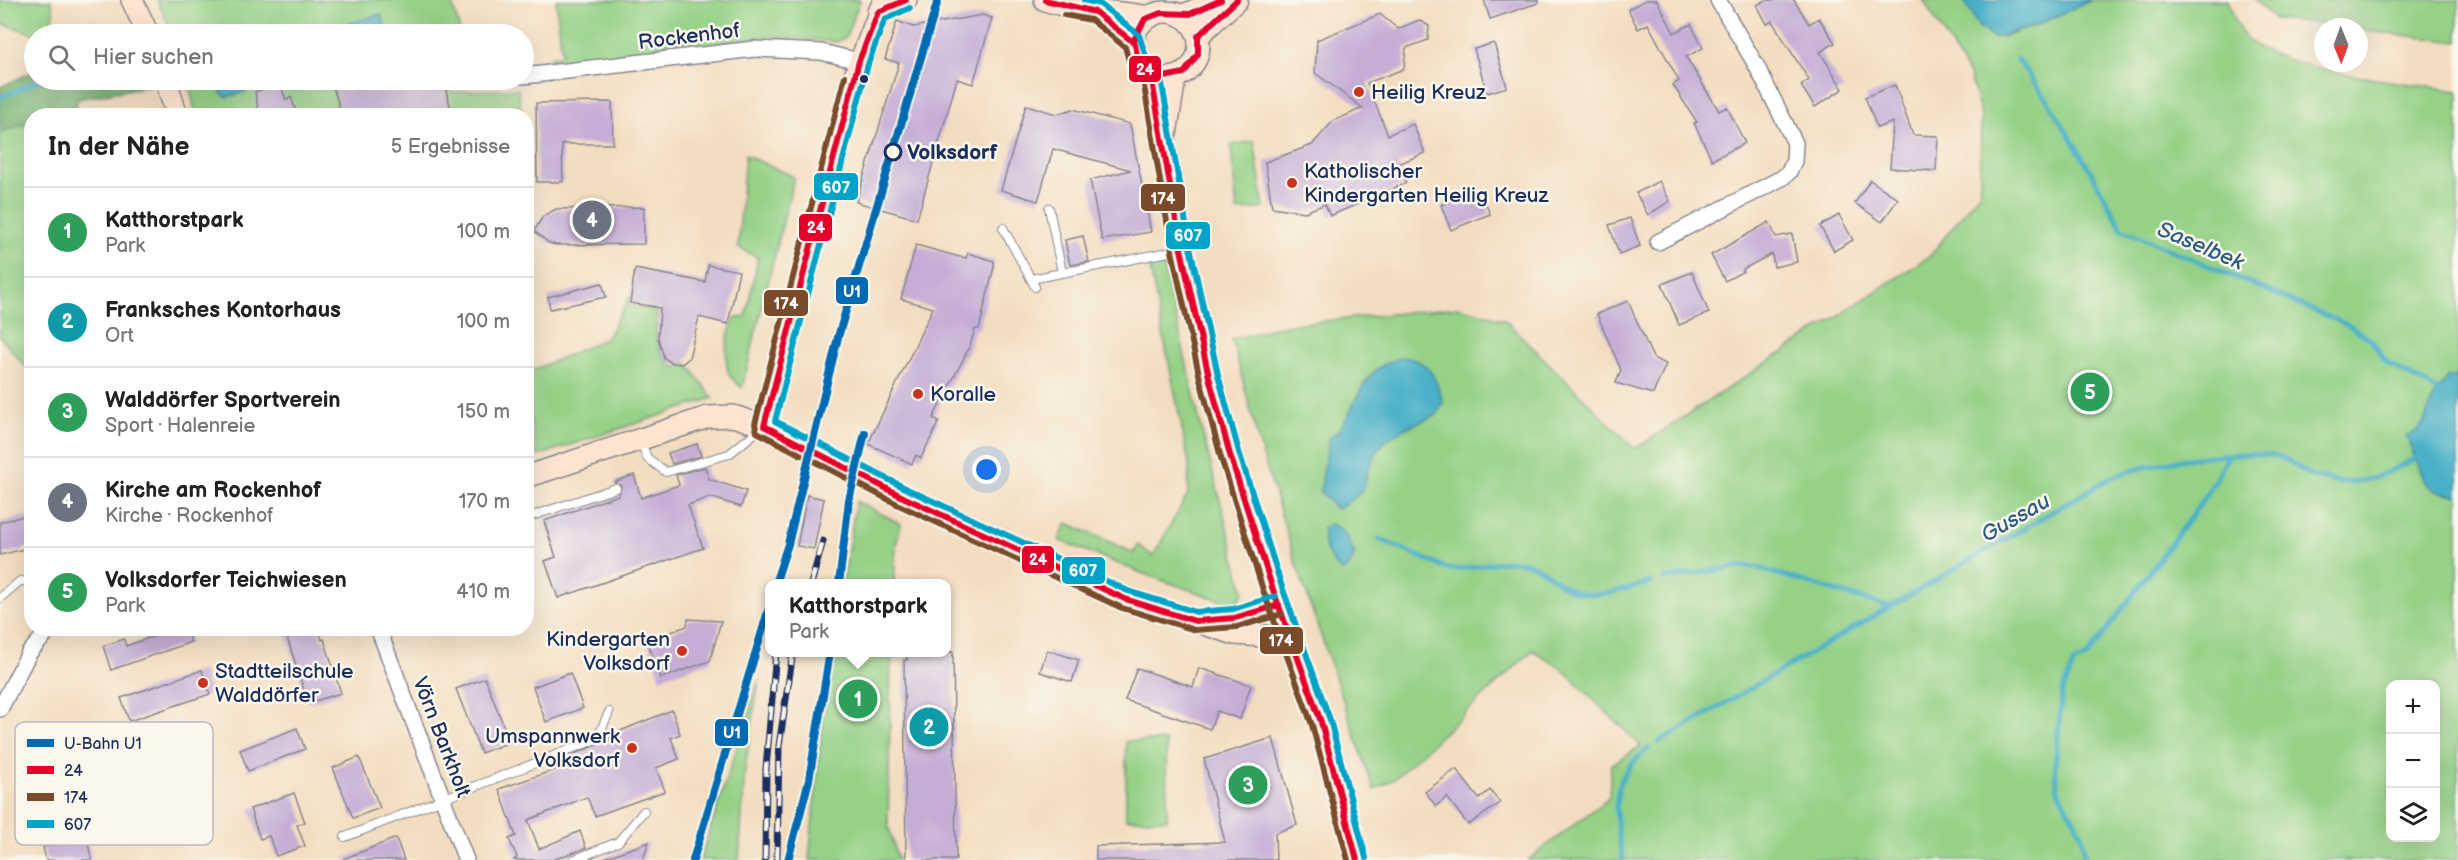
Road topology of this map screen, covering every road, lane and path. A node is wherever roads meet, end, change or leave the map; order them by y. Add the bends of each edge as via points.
1 (132, 0) edge
2 (906, 0) edge
3 (1045, 0) edge
4 (1221, 0) edge
5 (1237, 0) edge
6 (1718, 0) edge
7 (881, 6) edge
8 (1095, 12) junction
9 (1181, 16) junction
10 (1150, 17) junction
11 (143, 24) edge
12 (1198, 36) junction
13 (1133, 42) junction
14 (859, 61) junction
15 (534, 75) edge
16 (1151, 75) junction
17 (1175, 78) junction
18 (169, 90) edge
19 (175, 108) edge
20 (1164, 140) junction
21 (1049, 208) dead end
22 (1003, 228) dead end
23 (1658, 243) dead end
24 (1180, 249) junction
25 (1062, 273) junction
26 (1031, 279) junction
27 (1035, 287) dead end
28 (764, 426) junction
29 (639, 438) junction
30 (534, 474) edge
31 (616, 488) dead end
32 (534, 515) edge
33 (24, 581) edge
34 (0, 598) edge
35 (1279, 605) junction
36 (1195, 621) junction
37 (44, 636) edge
38 (381, 636) edge
39 (1291, 638) junction
40 (0, 708) edge
41 (609, 712) dead end
42 (442, 797) junction
43 (644, 811) dead end
44 (345, 837) dead end
45 (466, 860) edge
46 (573, 860) edge
47 (1357, 860) edge

1 - 11 street
2 - 7 street
3 - 8 street
4 - 9 street
5 - 12 street
6 - 23 street via 1784,120 1795,144 1794,161 1782,178
7 - 14 street
8 - 10 street
8 - 13 street
9 - 10 street via 1162,12
9 - 12 street via 1192,24
10 - 13 street via 1138,27
12 - 17 street via 1199,51 1193,65
13 - 16 street via 1136,58
14 - 15 street, Rockenhof via 821,52 754,49
14 - 28 street
16 - 17 street
16 - 20 street
17 - 20 street
18 - 19 street
20 - 24 street
21 - 25 lane
22 - 26 lane
24 - 25 lane
24 - 35 street via 1230,455
25 - 26 lane
26 - 27 lane
28 - 29 street via 733,416 708,417
28 - 29 lane via 729,454 666,472 648,458
28 - 36 street via 905,498 1095,587
29 - 30 street
31 - 32 lane
33 - 34 lane
35 - 36 street via 1235,618
35 - 39 street
36 - 39 street via 1245,636
37 - 40 street via 29,652
38 - 42 street, Vörn Barkholt
39 - 47 street via 1321,722
41 - 42 lane via 597,739
42 - 44 lane
42 - 45 street, Vörn Barkholt
43 - 46 lane via 618,842

